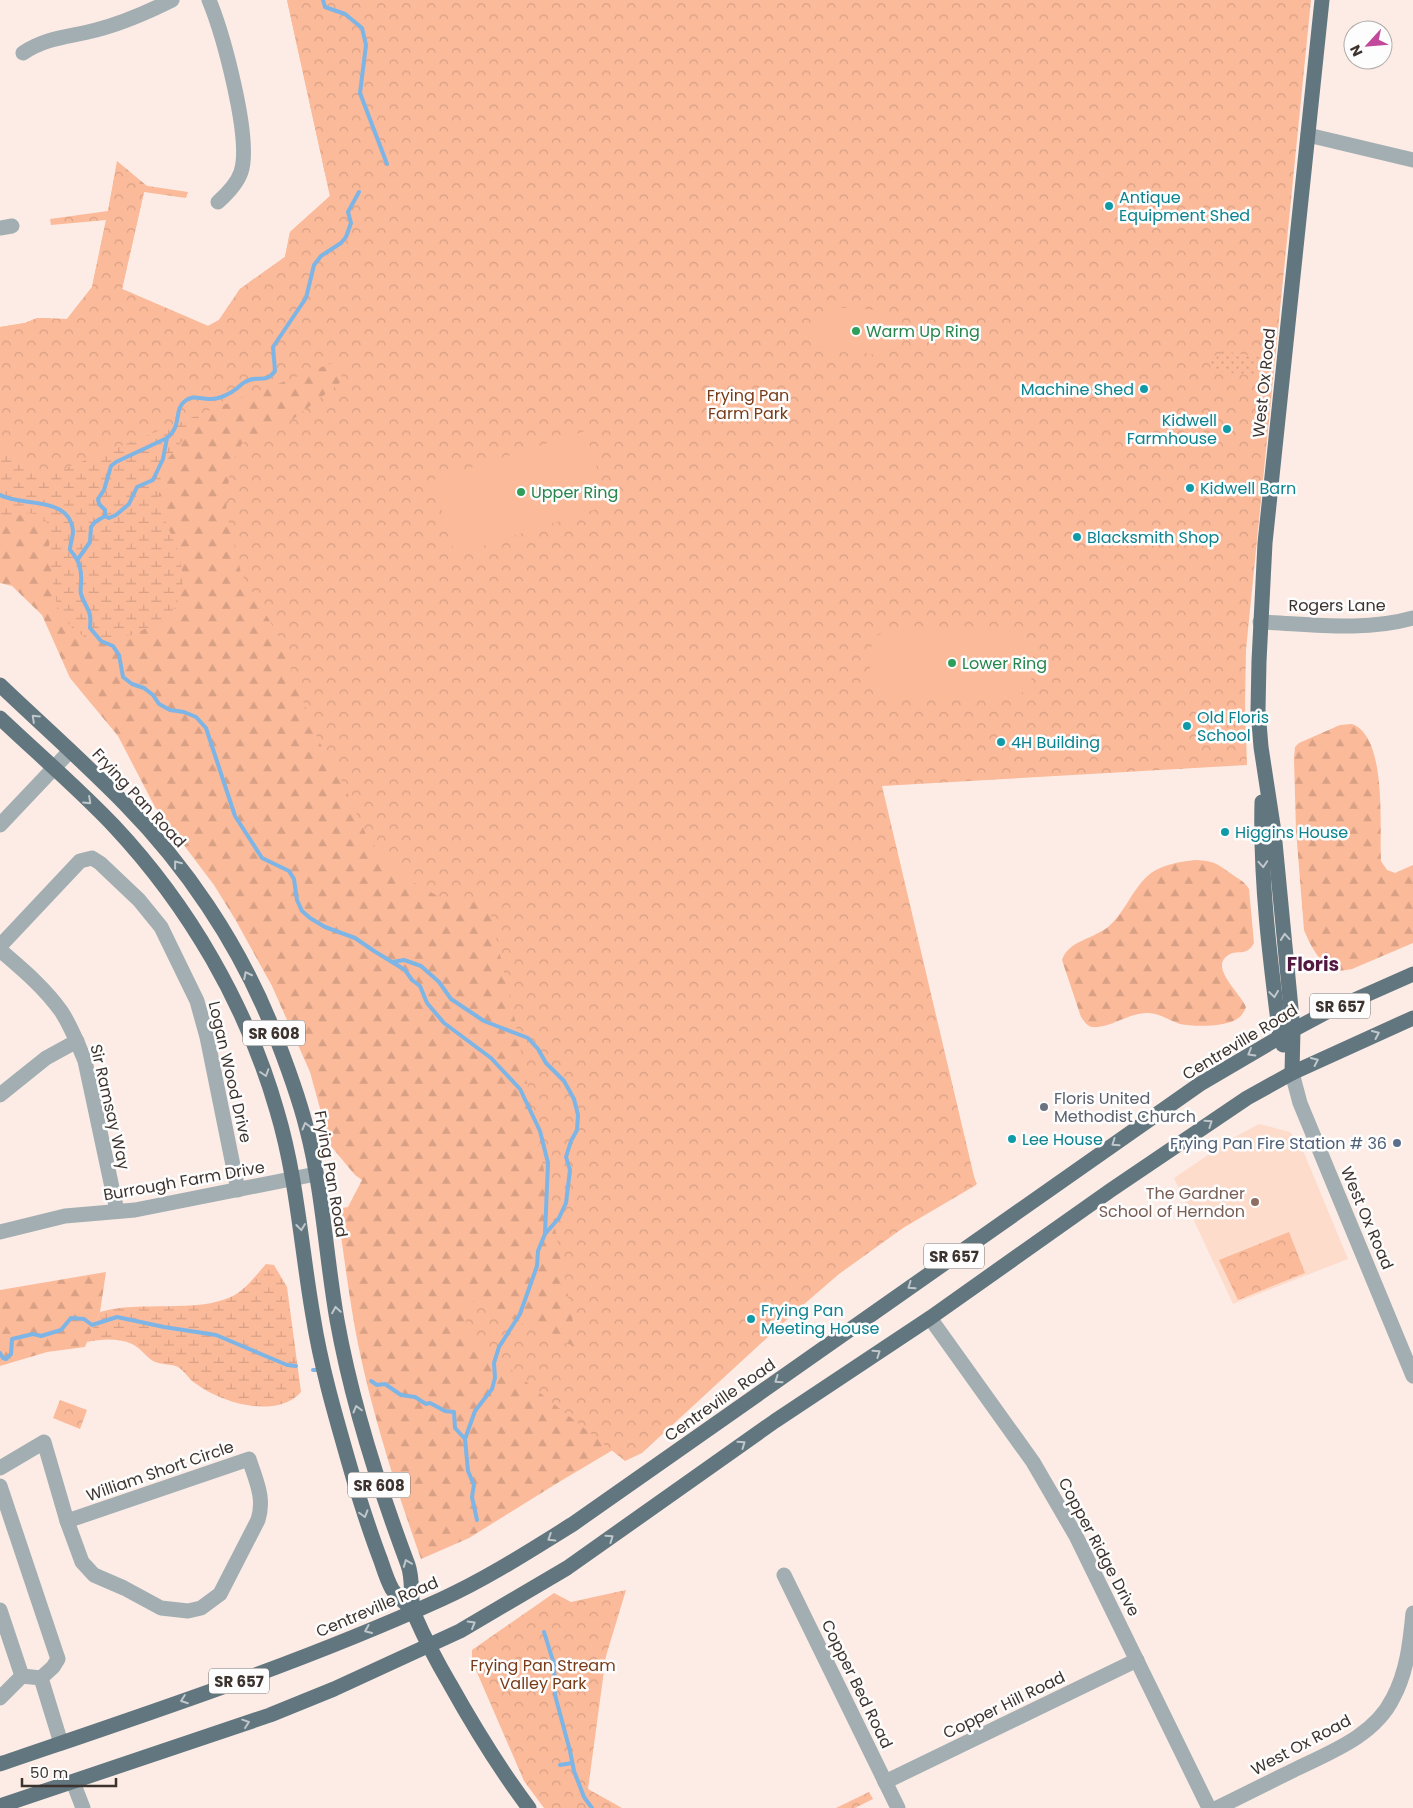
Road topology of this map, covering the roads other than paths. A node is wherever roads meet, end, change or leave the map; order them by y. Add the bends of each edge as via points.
1 (172, 0) edge
2 (210, 0) edge
3 (1322, 0) edge
4 (23, 53) dead end
5 (1308, 135) junction
6 (1413, 160) edge
7 (218, 202) dead end
8 (1413, 618) edge
9 (1260, 622) junction
10 (0, 685) edge
11 (0, 718) edge
12 (70, 750) junction
13 (53, 768) junction
14 (1264, 771) junction
15 (0, 825) edge
16 (0, 946) edge
17 (0, 950) edge
18 (1413, 974) edge
19 (1413, 1018) edge
20 (1293, 1029) junction
21 (1280, 1036) junction
22 (77, 1041) junction
23 (1292, 1073) junction
24 (0, 1095) edge
25 (316, 1174) junction
26 (293, 1178) junction
27 (238, 1190) junction
28 (116, 1211) junction
29 (0, 1232) edge
30 (930, 1318) junction
31 (1413, 1376) edge
32 (0, 1468) edge
33 (0, 1486) edge
34 (67, 1521) junction
35 (784, 1575) dead end
36 (0, 1610) edge
37 (413, 1611) junction
38 (1413, 1618) edge
39 (429, 1646) junction
40 (1137, 1660) junction
41 (22, 1676) junction
42 (42, 1678) junction
43 (0, 1698) edge
44 (61, 1743) junction
45 (0, 1764) edge
46 (73, 1782) junction
47 (886, 1782) junction
48 (0, 1806) edge
49 (83, 1808) edge
50 (529, 1808) edge
51 (898, 1808) edge
52 (1209, 1808) edge
53 (1217, 1808) edge

1 - 4 street via 145,14 96,30 46,40
2 - 7 street via 225,52 244,146 239,176 229,193
3 - 5 main road, West Ox Road
5 - 6 street
5 - 9 main road, West Ox Road via 1265,543
8 - 9 street, Rogers Lane via 1358,625
9 - 14 main road, West Ox Road via 1258,710
12 -> 10 main road, Frying Pan Road / SR 608
11 - 13 main road, Frying Pan Road / SR 608
12 - 13 street
25 -> 12 main road, Frying Pan Road / SR 608 via 308,1132 287,1065 269,1019 230,942 165,848
13 - 15 street
13 -> 26 main road, Frying Pan Road / SR 608 via 136,851 198,935 224,981 262,1063 278,1111
20 -> 14 main road, West Ox Road via 1274,832
14 -> 21 main road, West Ox Road via 1262,856
16 - 27 street, Logan Wood Drive via 80,861 92,858 100,863 139,900 165,934 197,1001
17 - 22 street, Sir Ramsay Way via 40,986 62,1012
18 - 20 main road, Centreville Road / SR 657
23 -> 19 main road, SR 657
20 - 21 main road, Centreville Road / SR 657
20 - 23 main road, West Ox Road
21 - 23 main road, West Ox Road
21 -> 37 main road, Centreville Road / SR 657 via 1165,1108 573,1524 466,1587
22 - 24 street via 46,1058
22 - 28 street, Sir Ramsay Way via 85,1061
30 -> 23 main road, SR 657 via 1199,1130
23 - 31 street, West Ox Road via 1300,1103
25 - 26 street, Burrough Farm Drive
37 -> 25 main road, Frying Pan Road / SR 608 via 410,1570 368,1453 348,1374
26 - 27 street, Burrough Farm Drive
26 -> 37 main road, Frying Pan Road / SR 608 via 313,1317 328,1390 367,1527 393,1590
27 - 28 street, Burrough Farm Drive
28 - 29 street, Burrough Farm Drive via 66,1216
39 -> 30 main road, SR 657 via 567,1568 775,1421
30 - 40 street, Copper Ridge Drive via 1053,1495
32 - 34 street, William Short Circle via 44,1442
33 - 42 street via 58,1659
34 - 34 street, William Short Circle via 82,1562 94,1575 160,1608 188,1611 201,1608 220,1594 262,1508 249,1459
35 - 47 street, Copper Bed Road
36 - 41 street
37 - 39 main road, Frying Pan Road / SR 608
37 -> 44 main road, Centreville Road / SR 657 via 258,1674
38 - 53 street, West Ox Road via 1402,1680 1374,1724 1340,1747
46 -> 39 main road, SR 657 via 270,1715 334,1690
39 - 50 main road, Frying Pan Road / SR 608 via 477,1733
40 - 47 street, Copper Hill Road
40 - 52 street, Copper Ridge Drive
41 - 42 street
41 - 43 street
42 - 44 street
44 - 45 main road, Centreville Road / SR 657
46 - 48 main road, SR 657
46 - 49 street
47 - 51 street, Copper Bed Road

